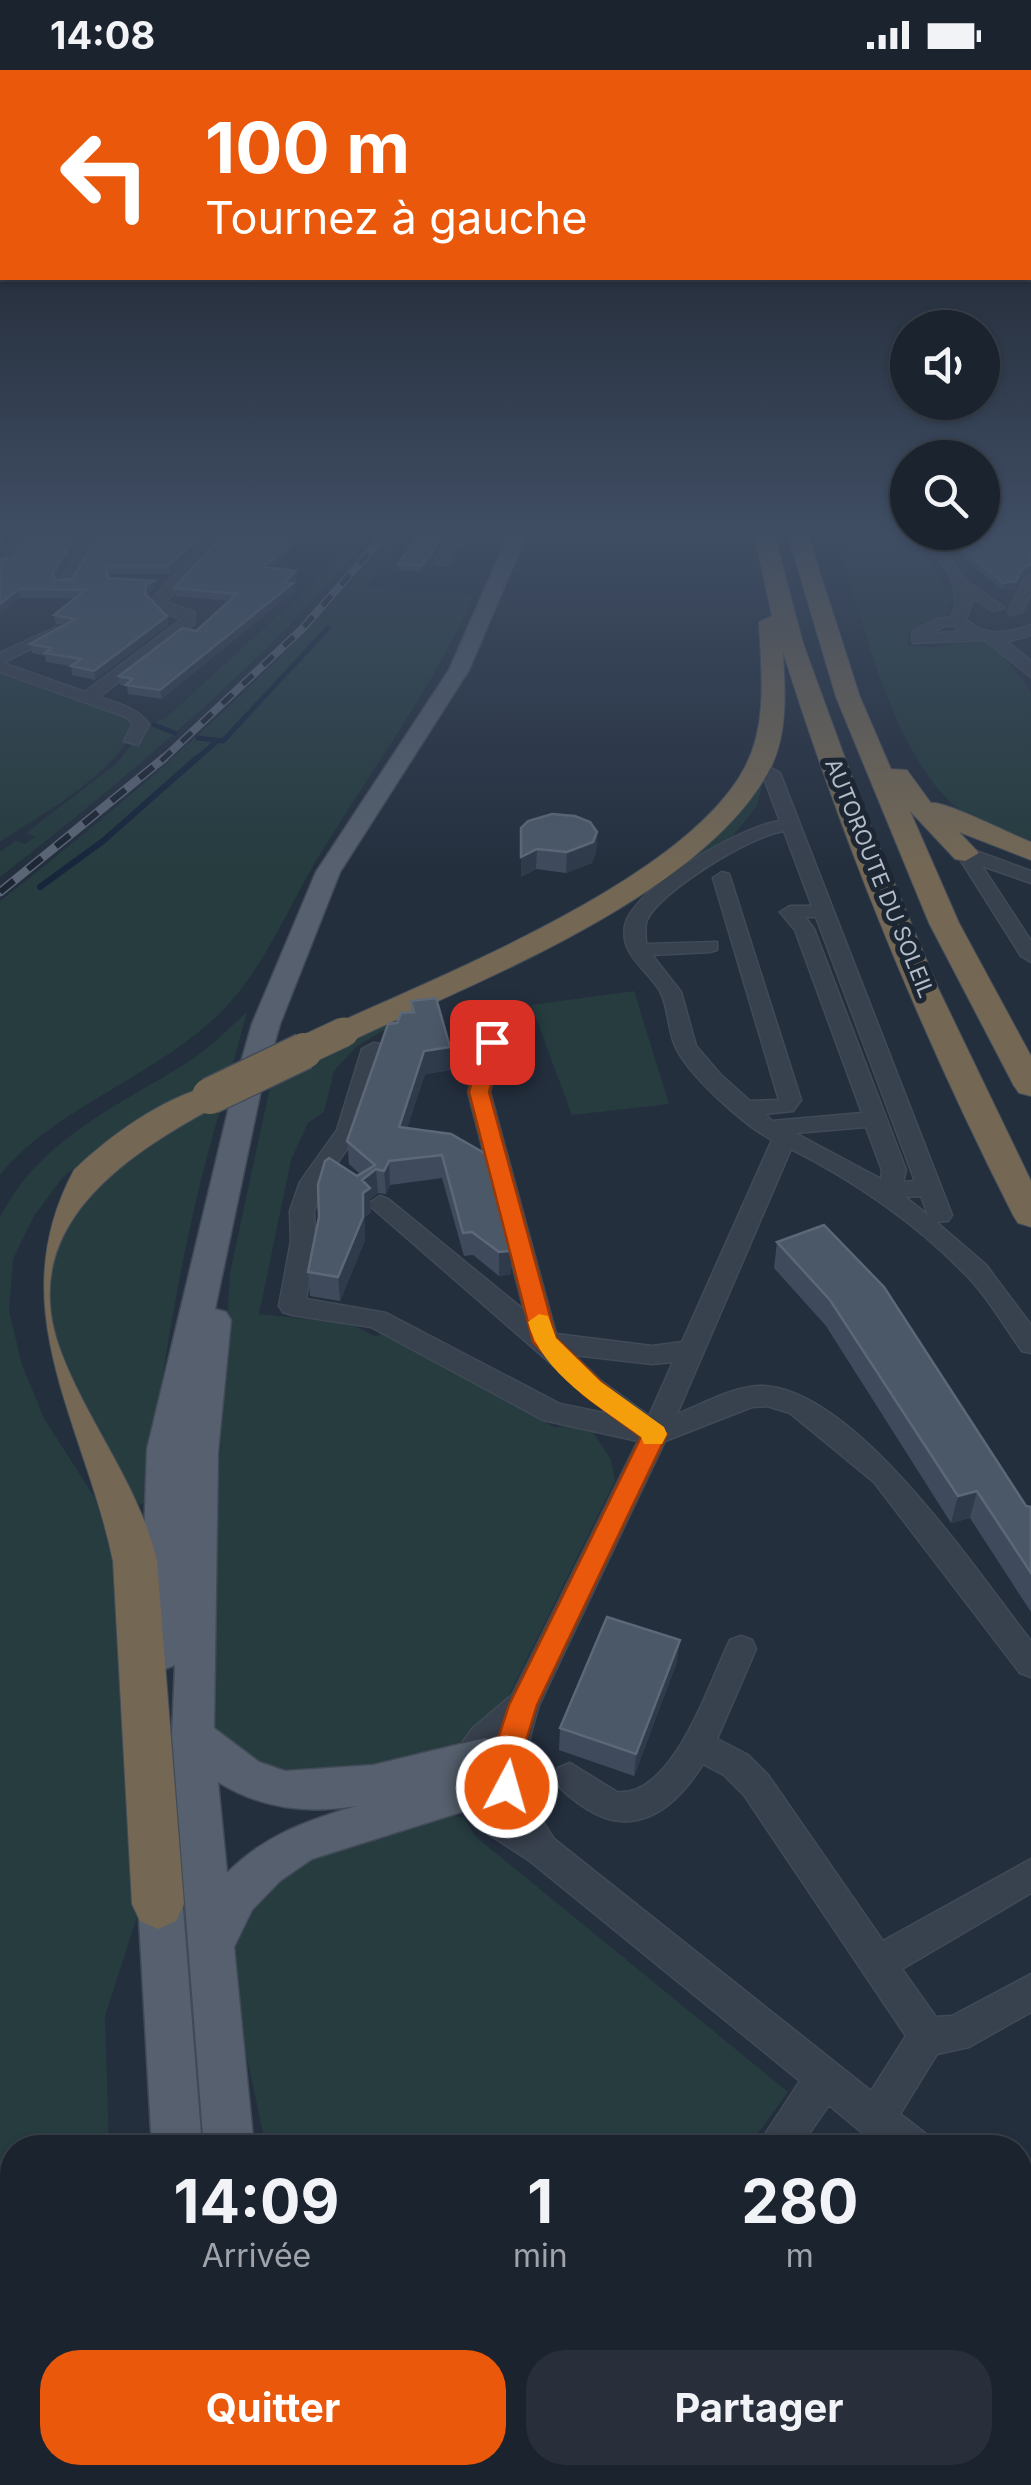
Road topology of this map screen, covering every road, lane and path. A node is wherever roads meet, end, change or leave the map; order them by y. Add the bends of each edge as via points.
1 (35, 642) edge
2 (161, 642) edge
3 (471, 642) edge
4 (771, 642) edge
5 (792, 642) edge
6 (831, 642) edge
7 (992, 642) edge
8 (1019, 642) edge
9 (0, 659) edge
10 (1026, 665) edge
11 (0, 667) edge
12 (89, 697) junction
13 (848, 698) junction
14 (132, 741) dead end
15 (889, 756) junction
16 (771, 773) dead end
17 (791, 825) junction
18 (1031, 852) edge
19 (965, 853) junction
20 (1031, 877) edge
21 (722, 878) dead end
22 (824, 911) junction
23 (710, 946) dead end
24 (638, 950) junction
25 (1031, 956) edge
26 (489, 1017) dead end
27 (373, 1049) dead end
28 (1031, 1086) edge
29 (745, 1108) junction
30 (875, 1120) junction
31 (776, 1133) junction
32 (930, 1188) junction
33 (882, 1191) junction
34 (227, 1192) junction
35 (380, 1204) dead end
36 (940, 1215) dead end
37 (1031, 1215) edge
38 (528, 1280) junction
39 (490, 1296) junction
40 (545, 1342) junction
41 (1031, 1344) edge
42 (690, 1357) junction
43 (655, 1434) junction
44 (741, 1648) dead end
45 (1031, 1664) edge
46 (193, 1736) junction
47 (698, 1745) junction
48 (480, 1775) junction
49 (570, 1778) dead end
50 (1031, 1875) edge
51 (158, 1904) junction
52 (209, 1951) junction
53 (877, 1964) junction
54 (1031, 1992) edge
55 (927, 2036) junction
56 (825, 2078) junction
57 (876, 2118) junction
58 (175, 2135) edge
59 (228, 2135) edge
60 (790, 2135) edge
61 (896, 2135) edge

1 - 9 street
2 - 12 street
3 - 34 main road via 328,872 266,1024
4 - 51 highway, bridge via 773,711 760,762 726,812 678,857 628,889 144,1131 84,1178 43,1234 29,1277 33,1326 126,1522 135,1561
5 - 37 highway, AUTOROUTE DU SOLEIL via 879,888
6 - 13 highway, AUTOROUTE DU SOLEIL
7 - 10 street
8 - 10 street
11 - 12 street
12 - 14 street via 138,719
13 - 15 highway
13 - 28 highway, AUTOROUTE DU SOLEIL via 944,923
15 - 18 highway via 938,808
15 - 19 highway via 913,800
16 - 17 street
17 - 22 street
17 - 24 street via 746,836 651,899 635,924
19 - 20 street
19 - 25 street
21 - 29 street via 790,1100 785,1106
22 - 30 street via 790,912 804,929
22 - 32 street
23 - 24 street
24 - 29 street via 670,992 686,1046
26 - 38 street via 492,1042 479,1092
27 - 43 street via 332,1168 312,1182 302,1211 292,1306 377,1319 553,1413
29 - 31 street
30 - 31 street
30 - 33 street via 894,1170
31 - 33 street
31 - 42 street
32 - 33 street
32 - 36 street
33 - 41 street via 977,1271
34 - 46 main road via 200,1452
34 - 51 main road via 166,1448
35 - 39 street
38 - 39 street
38 - 40 street
39 - 40 street
40 - 42 street
40 - 43 street via 592,1388
42 - 43 street
43 - 45 street via 748,1397 800,1406 884,1474
43 - 48 street via 523,1705
44 - 47 street
46 - 48 main road via 237,1772 266,1786 311,1793
46 - 52 main road
47 - 49 street via 668,1785 626,1808 605,1803
47 - 53 street via 756,1786
48 - 52 main road via 300,1842 236,1895
48 - 56 street via 496,1823 542,1850
50 - 53 street
51 - 58 main road
52 - 59 main road
53 - 55 street
54 - 55 street via 956,2034
55 - 57 street
56 - 57 street
56 - 60 street
57 - 61 street

